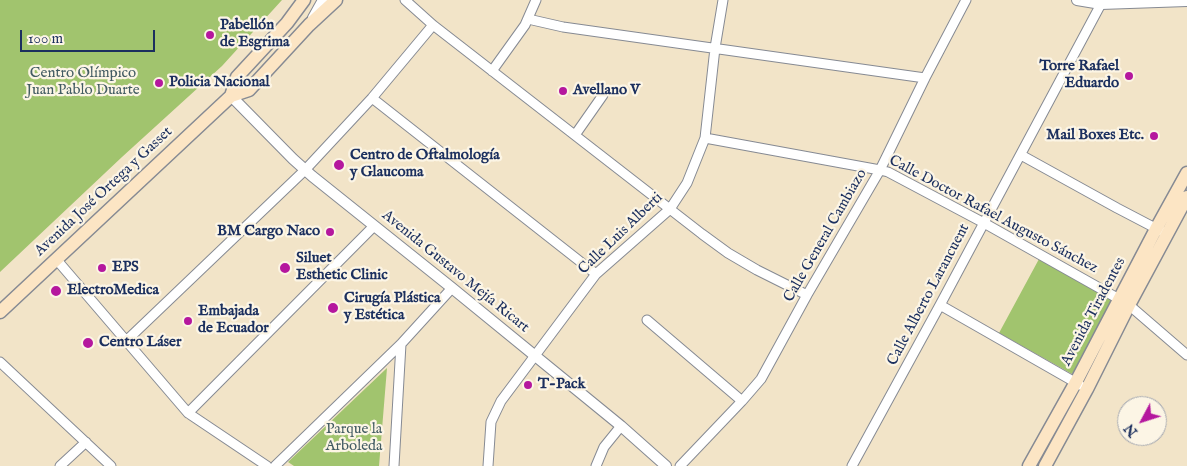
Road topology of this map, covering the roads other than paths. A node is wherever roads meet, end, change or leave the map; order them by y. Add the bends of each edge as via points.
1 (304, 0) edge
2 (323, 0) edge
3 (336, 0) edge
4 (405, 0) edge
5 (536, 0) edge
6 (723, 0) edge
7 (966, 0) edge
8 (1077, 0) edge
9 (1187, 1) edge
10 (1101, 4) junction
11 (528, 19) junction
12 (309, 25) junction
13 (433, 25) junction
14 (715, 48) junction
15 (492, 71) junction
16 (925, 78) junction
17 (603, 95) dead end
18 (231, 96) junction
19 (372, 98) junction
20 (575, 135) junction
21 (704, 138) junction
22 (1021, 155) junction
23 (304, 170) junction
24 (880, 170) junction
25 (1187, 173) edge
26 (1187, 198) edge
27 (670, 208) junction
28 (984, 223) junction
29 (374, 226) junction
30 (1161, 231) junction
31 (56, 259) junction
32 (596, 274) junction
33 (452, 288) junction
34 (807, 296) junction
35 (1124, 302) junction
36 (940, 305) junction
37 (0, 312) edge
38 (647, 320) dead end
39 (126, 341) junction
40 (401, 344) junction
41 (1187, 355) edge
42 (534, 356) junction
43 (0, 362) edge
44 (1076, 382) junction
45 (1087, 388) junction
46 (742, 401) junction
47 (188, 412) junction
48 (621, 426) junction
49 (86, 442) junction
50 (60, 466) edge
51 (111, 466) edge
52 (267, 466) edge
53 (275, 466) edge
54 (394, 466) edge
55 (488, 466) edge
56 (596, 466) edge
57 (666, 466) edge
58 (680, 466) edge
59 (852, 466) edge
60 (1029, 466) edge
61 (1045, 466) edge

1 - 18 main road, Avenida José Ortega y Gasset via 287,24 237,77
2 - 12 street
3 - 12 main road, Avenida José Ortega y Gasset
4 - 13 street
5 - 11 street
6 - 14 street, Calle Luis Alberti
7 - 16 street, Calle General Cambiazo
8 - 10 street
9 - 10 street
10 - 22 street, Calle Alberto Larancuent
11 - 14 street via 563,27
11 - 15 street
12 - 18 main road, Avenida José Ortega y Gasset via 249,90
13 - 15 street
13 - 19 street
14 - 16 street
14 - 21 street, Calle Luis Alberti
15 - 20 street
16 - 24 street, Calle General Cambiazo
17 - 20 street
18 - 23 street, Avenida Gustavo Mejía Ricart
18 - 31 main road, Avenida José Ortega y Gasset
19 - 23 street
19 - 32 street
20 - 27 street
21 - 24 street, Calle Doctor Rafael Augusto Sánchez
21 - 27 street, Calle Luis Alberti via 687,183
22 - 28 street, Calle Alberto Larancuent
22 - 30 street
23 - 29 street, Avenida Gustavo Mejía Ricart
23 - 39 street
24 - 28 street, Calle Doctor Rafael Augusto Sánchez
24 - 34 street, Calle General Cambiazo
25 - 30 main road, Avenida Tiradentes
26 - 30 main road, Avenida Tiradentes
27 - 32 street, Calle Luis Alberti
27 - 34 street via 728,253
28 - 35 street, Calle Doctor Rafael Augusto Sánchez
28 - 36 street, Calle Alberto Larancuent
29 - 33 street, Avenida Gustavo Mejía Ricart
29 - 47 street
30 - 35 main road, Avenida Tiradentes
31 - 37 main road, Avenida José Ortega y Gasset
31 - 39 street
32 - 42 street, Calle Luis Alberti
33 - 40 street
33 - 42 street, Avenida Gustavo Mejía Ricart
34 - 46 street, Calle General Cambiazo via 761,379
35 - 41 street, Calle Doctor Rafael Augusto Sánchez
35 - 44 main road, Avenida Tiradentes
35 - 45 main road, Avenida Tiradentes
36 - 44 street
36 - 59 street, Calle Alberto Larancuent
38 - 46 street
39 - 47 street
40 - 53 street
40 - 54 street
42 - 48 street, Avenida Gustavo Mejía Ricart
42 - 55 street, Calle Luis Alberti via 501,401 491,422
43 - 49 street
44 - 45 street
44 - 60 main road, Avenida Tiradentes
45 - 61 main road, Avenida Tiradentes
46 - 58 street, Calle General Cambiazo
47 - 52 street
48 - 56 street via 604,447
48 - 57 street, Avenida Gustavo Mejía Ricart
49 - 50 street
49 - 51 street

